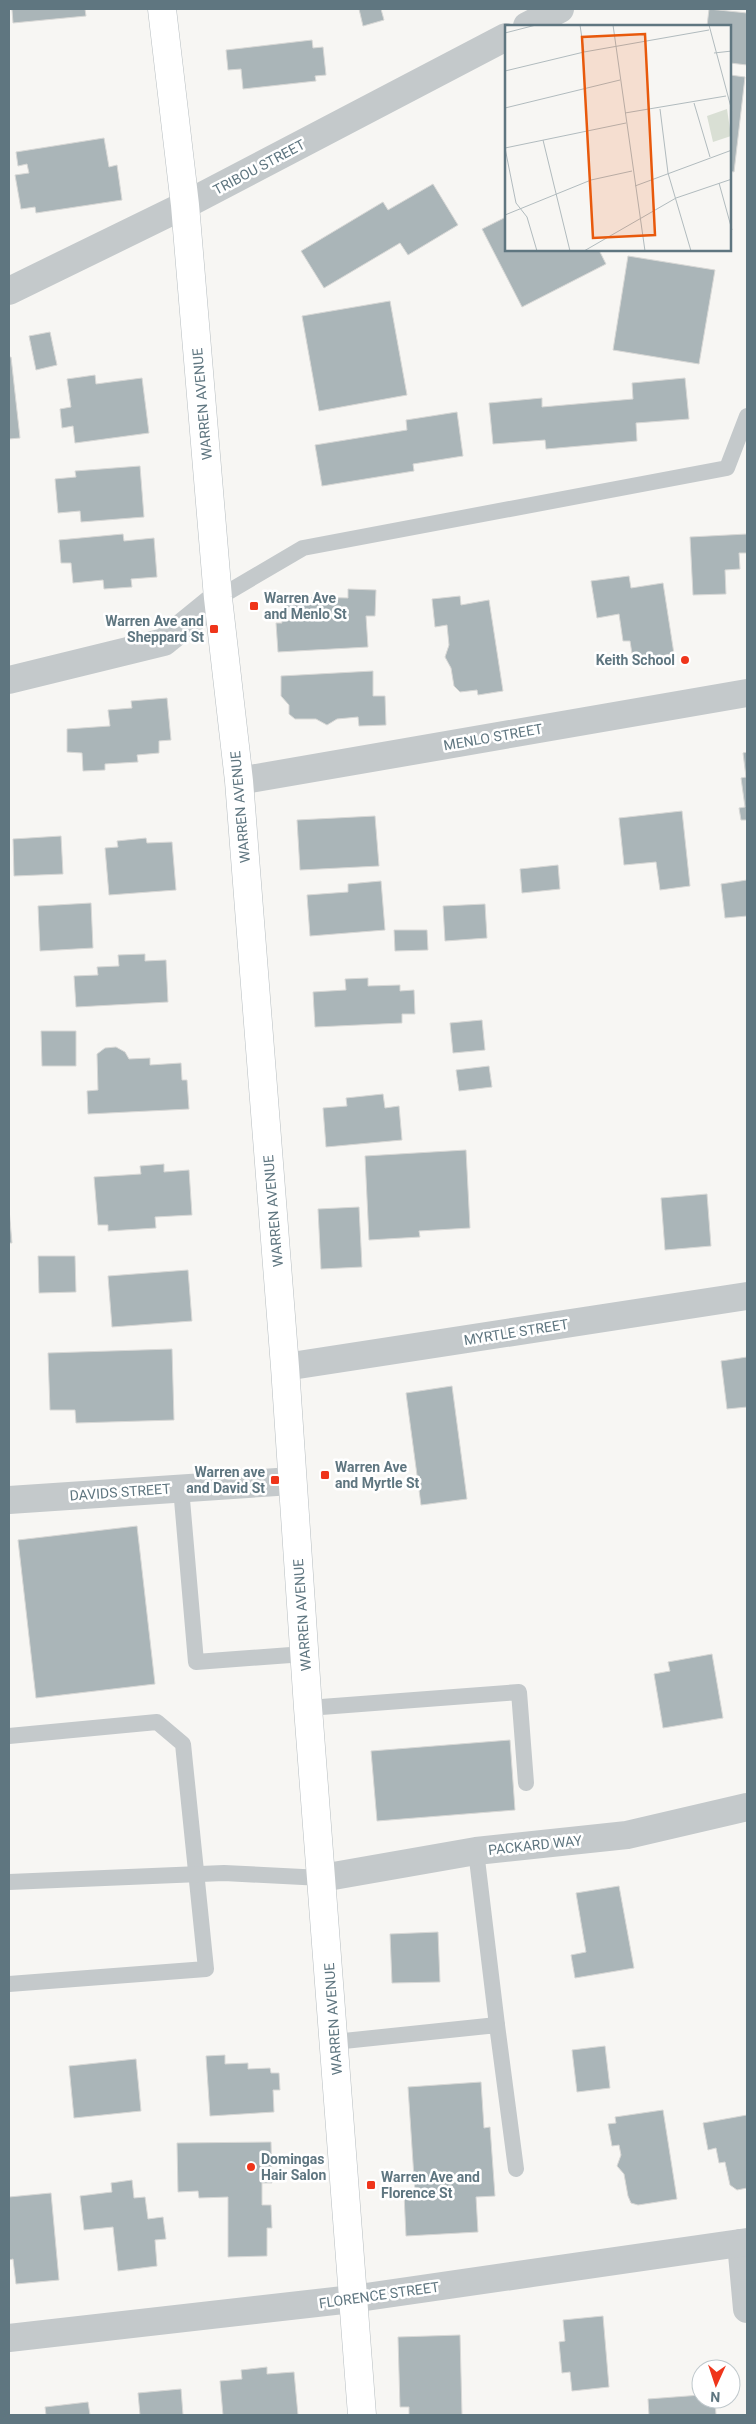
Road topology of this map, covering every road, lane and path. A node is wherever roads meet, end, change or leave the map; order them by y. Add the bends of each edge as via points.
1 (162, 9) edge
2 (560, 9) edge
3 (529, 25) edge
4 (505, 38) edge
5 (186, 205) junction
6 (9, 291) edge
7 (747, 416) edge
8 (218, 598) junction
9 (9, 680) edge
10 (747, 693) edge
11 (239, 781) junction
12 (747, 1296) edge
13 (286, 1367) junction
14 (292, 1481) junction
15 (181, 1488) junction
16 (9, 1500) edge
17 (304, 1654) junction
18 (308, 1708) junction
19 (9, 1736) edge
20 (526, 1783) dead end
21 (747, 1807) edge
22 (476, 1851) junction
23 (196, 1875) junction
24 (322, 1878) junction
25 (9, 1882) edge
26 (9, 1984) edge
27 (497, 2025) junction
28 (334, 2042) junction
29 (516, 2169) dead end
30 (744, 2242) edge
31 (352, 2299) junction
32 (747, 2309) edge
33 (9, 2338) edge
34 (362, 2415) edge

1 - 5 main road, WARREN AVENUE
2 - 3 street
4 - 5 street, TRIBOU STREET
5 - 6 street, TRIBOU STREET
5 - 8 main road, WARREN AVENUE
7 - 8 lane via 727,468 303,548
8 - 9 street via 164,642
8 - 11 main road, WARREN AVENUE
10 - 11 street, MENLO STREET
11 - 13 main road, WARREN AVENUE
12 - 13 street, MYRTLE STREET
13 - 14 main road, WARREN AVENUE
14 - 15 street, DAVIDS STREET
14 - 17 main road, WARREN AVENUE
15 - 16 street, DAVIDS STREET
15 - 17 lane via 196,1662
17 - 18 main road, WARREN AVENUE
18 - 20 lane via 519,1692
18 - 24 main road, WARREN AVENUE
19 - 23 lane via 157,1722 184,1744
21 - 22 street, PACKARD WAY via 627,1835
22 - 24 street, PACKARD WAY
22 - 27 lane
23 - 24 lane via 224,1873
23 - 25 lane
23 - 26 lane via 206,1969
24 - 28 main road, WARREN AVENUE
27 - 28 lane
27 - 29 lane
28 - 31 main road, WARREN AVENUE
30 - 31 street, FLORENCE STREET
30 - 32 street
31 - 33 street, FLORENCE STREET
31 - 34 main road, WARREN AVENUE

